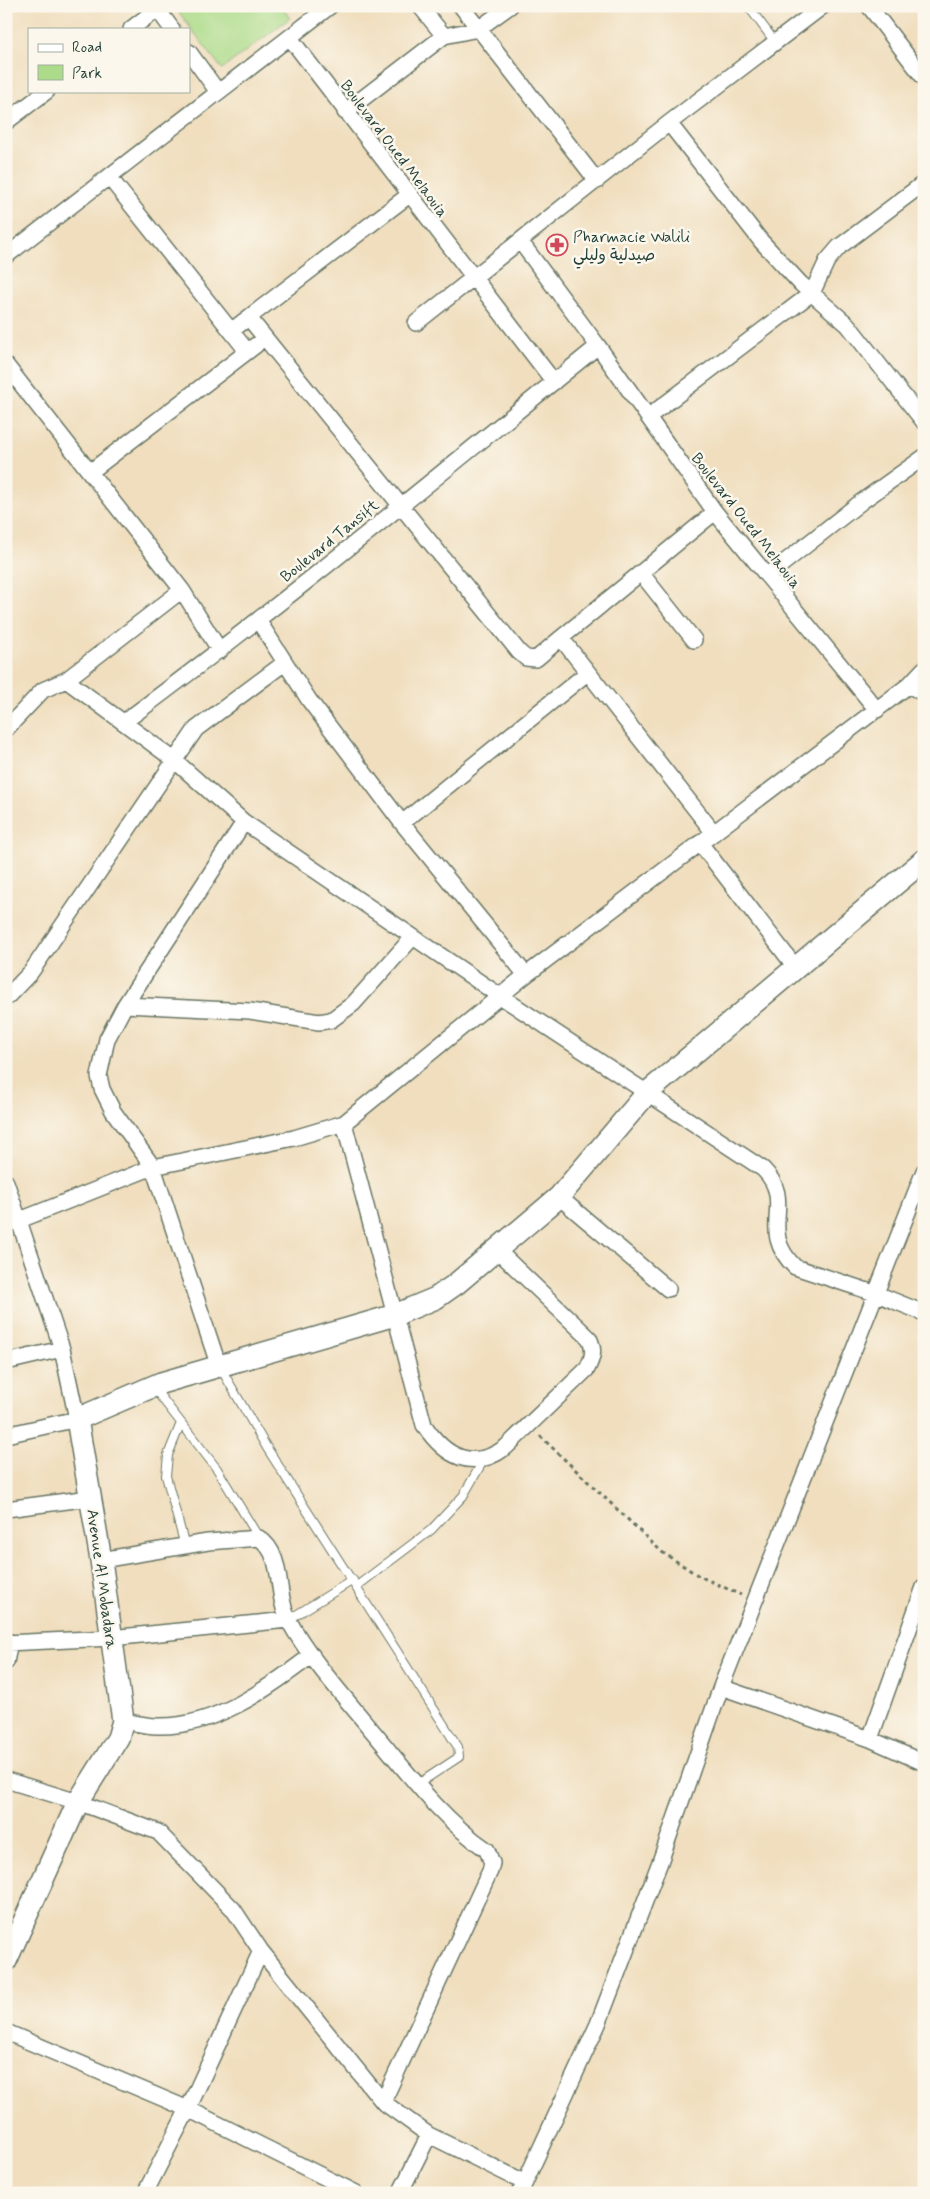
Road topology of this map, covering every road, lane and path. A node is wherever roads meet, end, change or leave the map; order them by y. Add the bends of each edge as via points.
1 (330, 6) edge
2 (420, 6) edge
3 (460, 6) edge
4 (510, 6) edge
5 (748, 6) edge
6 (823, 6) edge
7 (869, 6) edge
8 (156, 7) edge
9 (131, 28) edge
10 (171, 28) edge
11 (478, 29) junction
12 (444, 36) junction
13 (290, 38) junction
14 (775, 42) junction
15 (190, 53) edge
16 (924, 78) edge
17 (46, 92) edge
18 (218, 92) junction
19 (345, 112) junction
20 (6, 122) edge
21 (669, 123) junction
22 (108, 178) junction
23 (597, 181) junction
24 (924, 183) edge
25 (409, 195) junction
26 (520, 241) junction
27 (6, 256) edge
28 (473, 279) junction
29 (812, 293) junction
30 (249, 318) junction
31 (416, 323) dead end
32 (232, 331) junction
33 (265, 338) junction
34 (598, 346) junction
35 (247, 351) junction
36 (6, 365) edge
37 (554, 382) junction
38 (648, 416) junction
39 (924, 422) edge
40 (924, 457) edge
41 (90, 472) junction
42 (401, 504) junction
43 (715, 512) junction
44 (640, 573) junction
45 (767, 576) junction
46 (182, 590) junction
47 (258, 620) junction
48 (561, 638) junction
49 (694, 640) dead end
50 (220, 651) junction
51 (283, 664) junction
52 (924, 669) edge
53 (587, 673) junction
54 (66, 680) junction
55 (909, 686) junction
56 (924, 694) edge
57 (877, 710) junction
58 (124, 722) junction
59 (6, 729) edge
60 (173, 759) junction
61 (244, 822) junction
62 (402, 823) junction
63 (714, 833) junction
64 (700, 843) junction
65 (924, 860) edge
66 (413, 937) junction
67 (796, 968) junction
68 (526, 975) junction
69 (500, 996) junction
70 (6, 998) edge
71 (125, 1005) junction
72 (648, 1092) junction
73 (344, 1123) junction
74 (153, 1168) junction
75 (924, 1171) edge
76 (6, 1182) edge
77 (558, 1197) junction
78 (20, 1220) junction
79 (497, 1250) junction
80 (668, 1289) dead end
81 (877, 1294) junction
82 (924, 1313) edge
83 (395, 1316) junction
84 (62, 1349) junction
85 (6, 1362) edge
86 (219, 1367) junction
87 (152, 1387) junction
88 (77, 1418) junction
89 (181, 1423) junction
90 (528, 1425) junction
91 (6, 1435) edge
92 (483, 1461) junction
93 (90, 1498) junction
94 (6, 1509) edge
95 (259, 1538) junction
96 (185, 1546) junction
97 (101, 1560) junction
98 (355, 1583) junction
99 (924, 1587) edge
100 (755, 1601) junction
101 (288, 1620) junction
102 (111, 1638) junction
103 (8, 1643) edge
104 (312, 1655) junction
105 (6, 1662) edge
106 (720, 1688) junction
107 (122, 1721) junction
108 (870, 1739) junction
109 (924, 1764) edge
110 (6, 1780) edge
111 (418, 1784) junction
112 (78, 1802) junction
113 (261, 1951) junction
114 (6, 1960) edge
115 (6, 2032) edge
116 (383, 2102) junction
117 (188, 2109) junction
118 (429, 2135) junction
119 (522, 2187) edge
120 (145, 2193) edge
121 (356, 2193) edge
122 (400, 2193) edge

1 - 13 street
2 - 12 street
3 - 11 street
4 - 11 street
5 - 14 lane
6 - 14 street
7 - 16 street
8 - 9 street
8 - 10 street
11 - 12 street
11 - 23 street
12 - 19 street
13 - 18 street
13 - 19 street, Boulevard Oued Melaouia
14 - 21 street
15 - 18 street
17 - 20 street
18 - 22 street
19 - 25 street, Boulevard Oued Melaouia
21 - 23 street
21 - 29 street via 761,241
22 - 27 street
22 - 32 street
23 - 26 street
24 - 29 street via 839,247 827,261
25 - 28 street, Boulevard Oued Melaouia
25 - 30 street
26 - 28 street
26 - 34 street, Boulevard Oued Melaouia
28 - 31 street
28 - 37 street, Boulevard Oued Melaouia
29 - 38 street
29 - 39 street via 848,325
30 - 32 street
30 - 33 street
32 - 35 street
33 - 35 street
33 - 42 street
34 - 37 street, Boulevard Tansift
34 - 38 street, Boulevard Oued Melaouia
35 - 41 street
36 - 41 street
37 - 42 street, Boulevard Tansift
38 - 43 street, Boulevard Oued Melaouia
40 - 45 street
41 - 46 street
42 - 47 street, Boulevard Tansift
42 - 48 street via 526,658 539,657
43 - 44 street
43 - 45 street, Boulevard Oued Melaouia
44 - 48 street
44 - 49 street
45 - 57 street, Boulevard Oued Melaouia
46 - 50 street
46 - 54 street
47 - 50 street, Boulevard Tansift
47 - 51 street
48 - 53 street
50 - 58 street, Boulevard Tansift
51 - 60 street via 196,729
51 - 62 street
52 - 55 street
53 - 62 street
53 - 63 street
54 - 58 street
54 - 59 street via 43,690
55 - 56 street
55 - 57 street
57 - 63 street
58 - 60 street
60 - 61 street
60 - 70 street via 31,972
61 - 66 street
61 - 71 street
62 - 68 street
63 - 64 street
64 - 67 street
64 - 68 street
65 - 67 street
66 - 69 street
66 - 71 street via 353,1004 331,1020 319,1022 250,1011
67 - 72 street
68 - 69 street
69 - 72 street
69 - 73 street
71 - 74 street via 107,1038 99,1076 113,1111
72 - 77 street
72 - 81 street via 770,1176 779,1195 775,1229 779,1247 795,1267
73 - 74 street via 294,1138
73 - 83 street
74 - 78 street
74 - 86 street
75 - 81 street
76 - 78 street, Avenue Al Mobadara
77 - 79 street
77 - 80 street
78 - 84 street, Avenue Al Mobadara
79 - 83 street via 436,1298
79 - 90 street via 589,1338 593,1347 587,1369
81 - 82 street
81 - 100 street
83 - 86 street
83 - 92 street via 424,1425 441,1447 454,1455
84 - 85 street
84 - 88 street, Avenue Al Mobadara
86 - 87 street
86 - 98 lane via 267,1448
87 - 88 street
87 - 89 lane
88 - 91 street
88 - 93 street, Avenue Al Mobadara
89 - 95 lane via 235,1496
89 - 96 lane via 168,1455 166,1476
90 - 92 street via 506,1448
90 - 100 path via 662,1552 699,1576
92 - 98 lane via 463,1496 431,1530
93 - 94 street
93 - 97 street, Avenue Al Mobadara
95 - 96 street
95 - 101 street via 267,1543 276,1566
96 - 97 street
97 - 102 street, Avenue Al Mobadara
98 - 101 lane
98 - 111 lane via 460,1752 454,1761
99 - 108 street
100 - 106 street
101 - 102 street
101 - 104 street
102 - 103 street
102 - 107 street, Avenue Al Mobadara
103 - 105 street
104 - 107 street via 275,1683 215,1715 187,1723 156,1726
104 - 111 street
106 - 108 street
106 - 119 street via 660,1862 598,2024
107 - 112 street, Avenue Al Mobadara via 118,1738
108 - 109 street
110 - 112 street
111 - 116 street via 435,1805 486,1850 492,1863
112 - 113 street via 158,1832 233,1909
112 - 114 street, Avenue Al Mobadara
113 - 116 street
113 - 117 street
115 - 117 street
116 - 118 street
117 - 120 street
117 - 121 street
118 - 119 street
118 - 122 street

